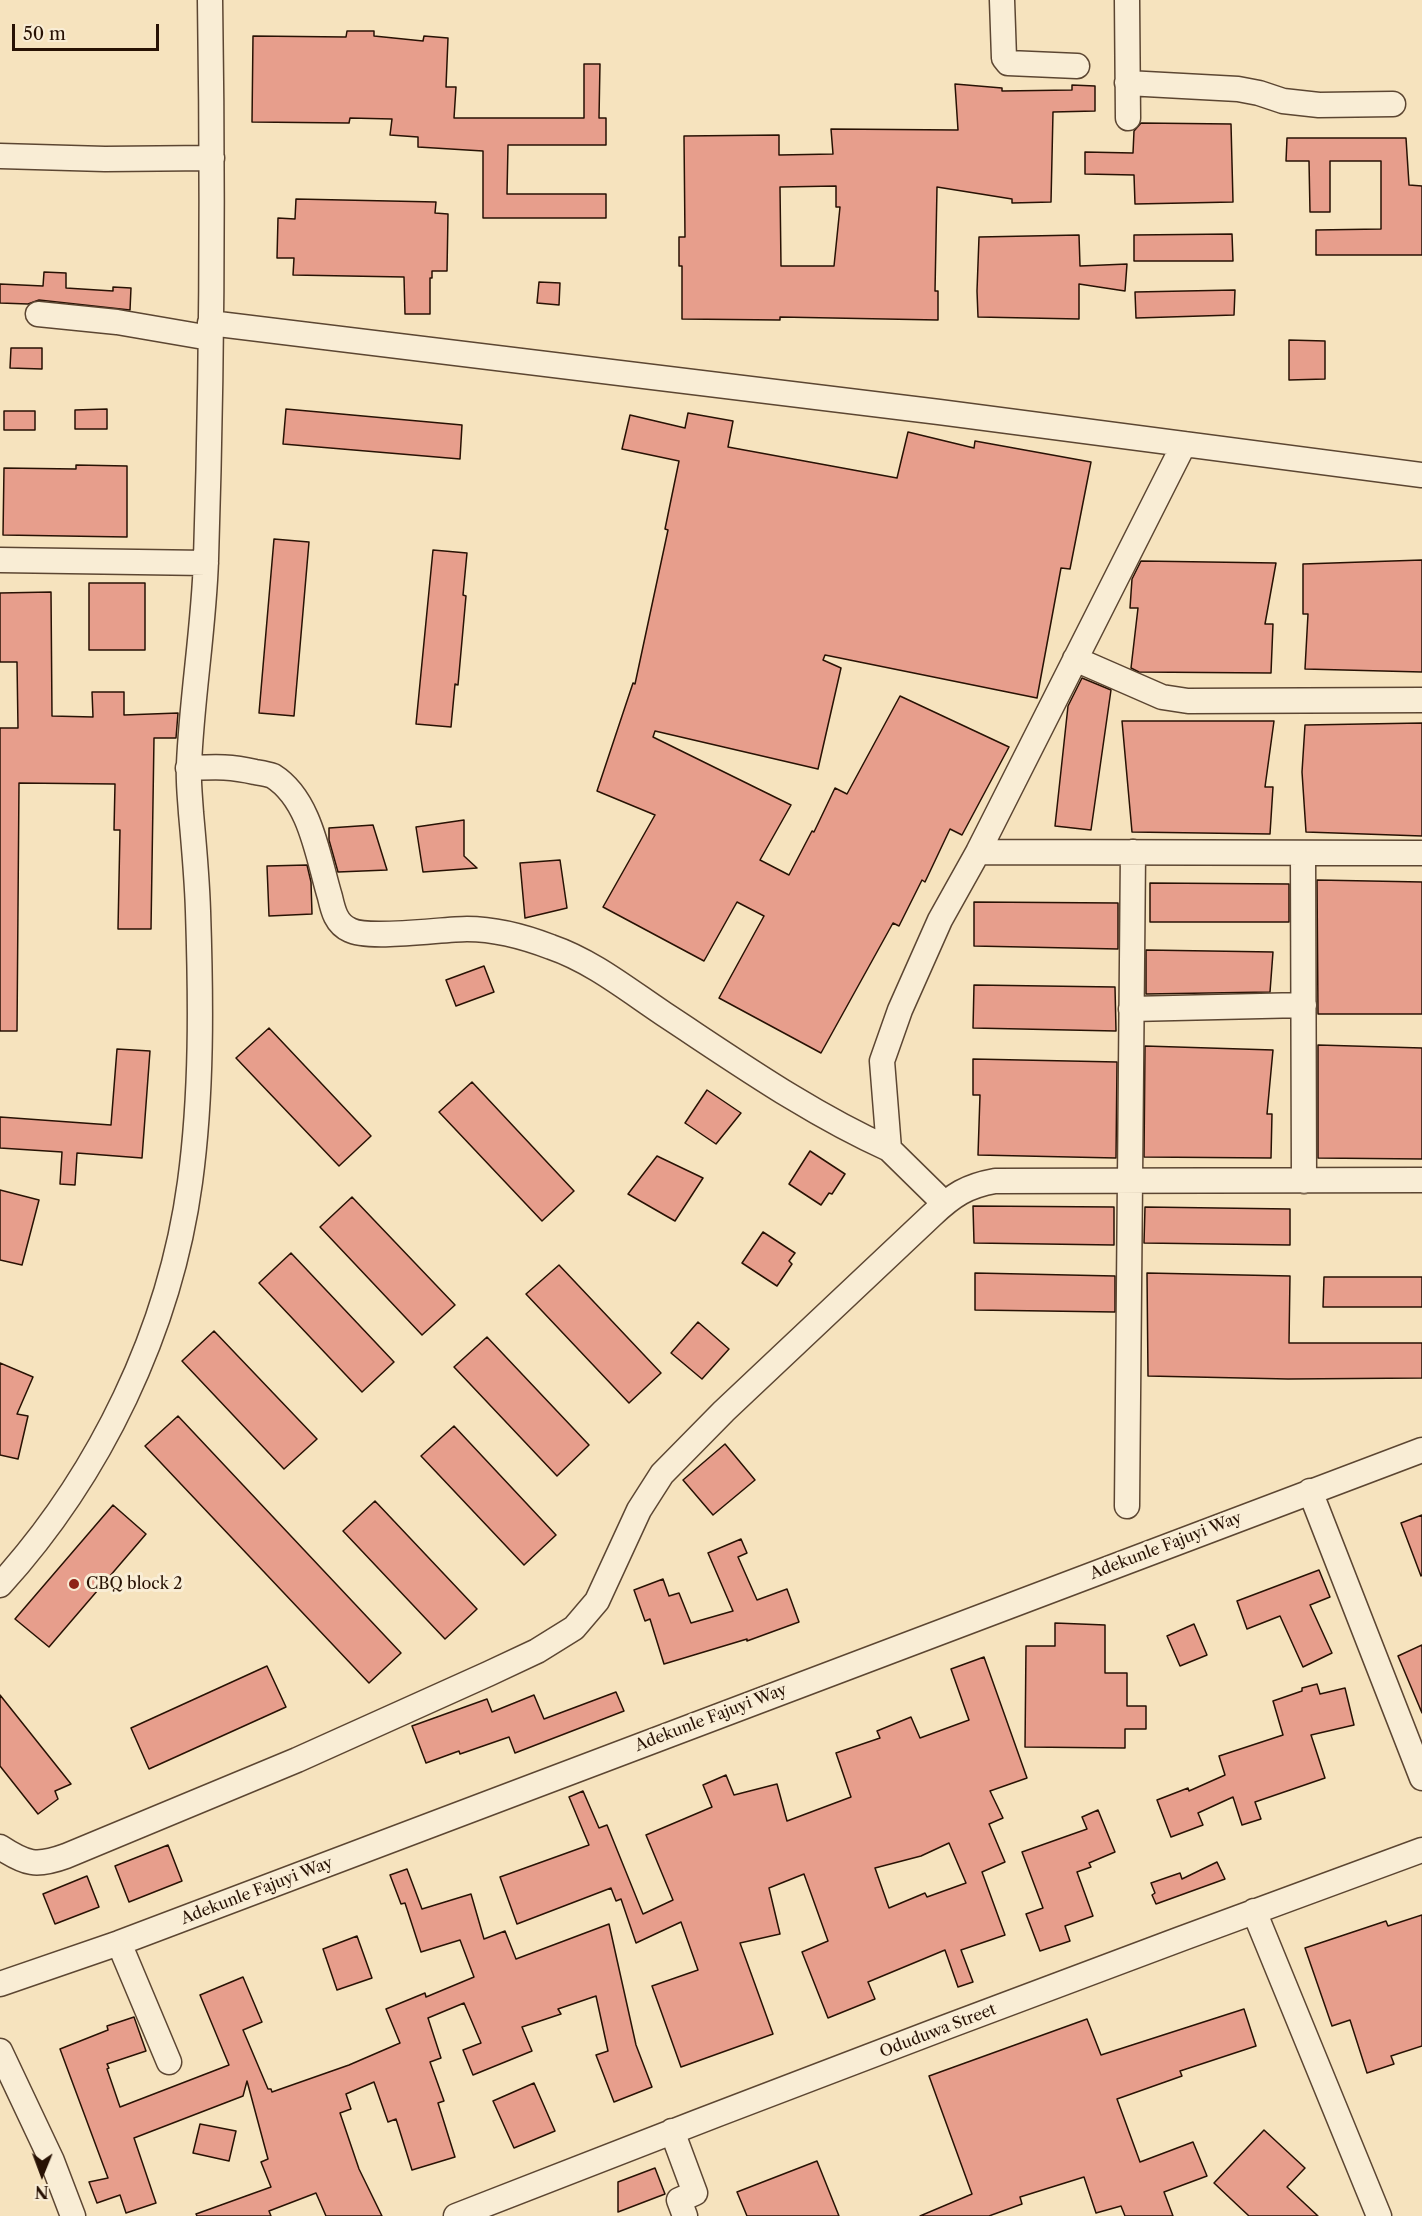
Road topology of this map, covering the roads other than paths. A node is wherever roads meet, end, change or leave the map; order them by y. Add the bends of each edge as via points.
1 (210, 0) edge
2 (1002, 0) edge
3 (1127, 0) edge
4 (1077, 66) dead end
5 (1127, 83) junction
6 (1393, 104) dead end
7 (1128, 118) dead end
8 (0, 156) edge
9 (212, 158) junction
10 (38, 314) dead end
11 (210, 331) junction
12 (1185, 444) junction
13 (1422, 475) edge
14 (0, 560) edge
15 (206, 563) junction
16 (1075, 659) junction
17 (1422, 700) edge
18 (188, 768) junction
19 (978, 852) junction
20 (1133, 852) junction
21 (1304, 852) junction
22 (1422, 853) edge
23 (1304, 1005) junction
24 (1131, 1009) junction
25 (889, 1149) junction
26 (1304, 1180) junction
27 (1422, 1180) edge
28 (1130, 1181) junction
29 (944, 1203) junction
30 (1422, 1450) edge
31 (1310, 1491) junction
32 (1127, 1506) dead end
33 (0, 1585) edge
34 (1422, 1778) edge
35 (0, 1847) edge
36 (1422, 1850) edge
37 (1254, 1911) junction
38 (119, 1943) junction
39 (0, 1984) edge
40 (0, 2051) edge
41 (169, 2062) dead end
42 (672, 2131) junction
43 (73, 2216) edge
44 (456, 2216) edge
45 (685, 2216) edge
46 (1380, 2216) edge

1 - 9 street
2 - 4 street via 1004,58 1008,63
3 - 5 street
5 - 6 street via 1238,88 1283,101 1319,105
5 - 7 street
8 - 9 street
9 - 11 street
10 - 11 street
11 - 12 street
11 - 15 street
12 - 13 street
12 - 16 street
14 - 15 street
15 - 18 street
16 - 17 street via 1162,698
16 - 19 street
18 - 25 street via 227,766 272,776 291,794 318,849 336,918 350,930 392,933 469,929 511,934 553,947 590,965 846,1130
18 - 33 street via 198,910 200,1046 190,1181 180,1240 163,1302 118,1411 84,1473
19 - 20 street
19 - 25 street via 940,920 882,1061
20 - 21 street
20 - 24 street
21 - 22 street
21 - 23 street
23 - 24 street
23 - 26 street
24 - 28 street
25 - 29 street
26 - 27 street
26 - 28 street
28 - 29 street via 995,1181 973,1185
28 - 32 street
29 - 35 street via 724,1410 662,1474 639,1510 597,1601 574,1628 478,1679 66,1856 45,1863 28,1863
30 - 31 street, Adekunle Fajuyi Way
31 - 34 street
31 - 38 street, Adekunle Fajuyi Way
36 - 37 street, Oduduwa Street
37 - 42 street, Oduduwa Street
37 - 46 street
38 - 39 street, Adekunle Fajuyi Way
38 - 41 street
40 - 43 street via 52,2161
42 - 44 street, Oduduwa Street
42 - 45 street via 695,2193 680,2200

